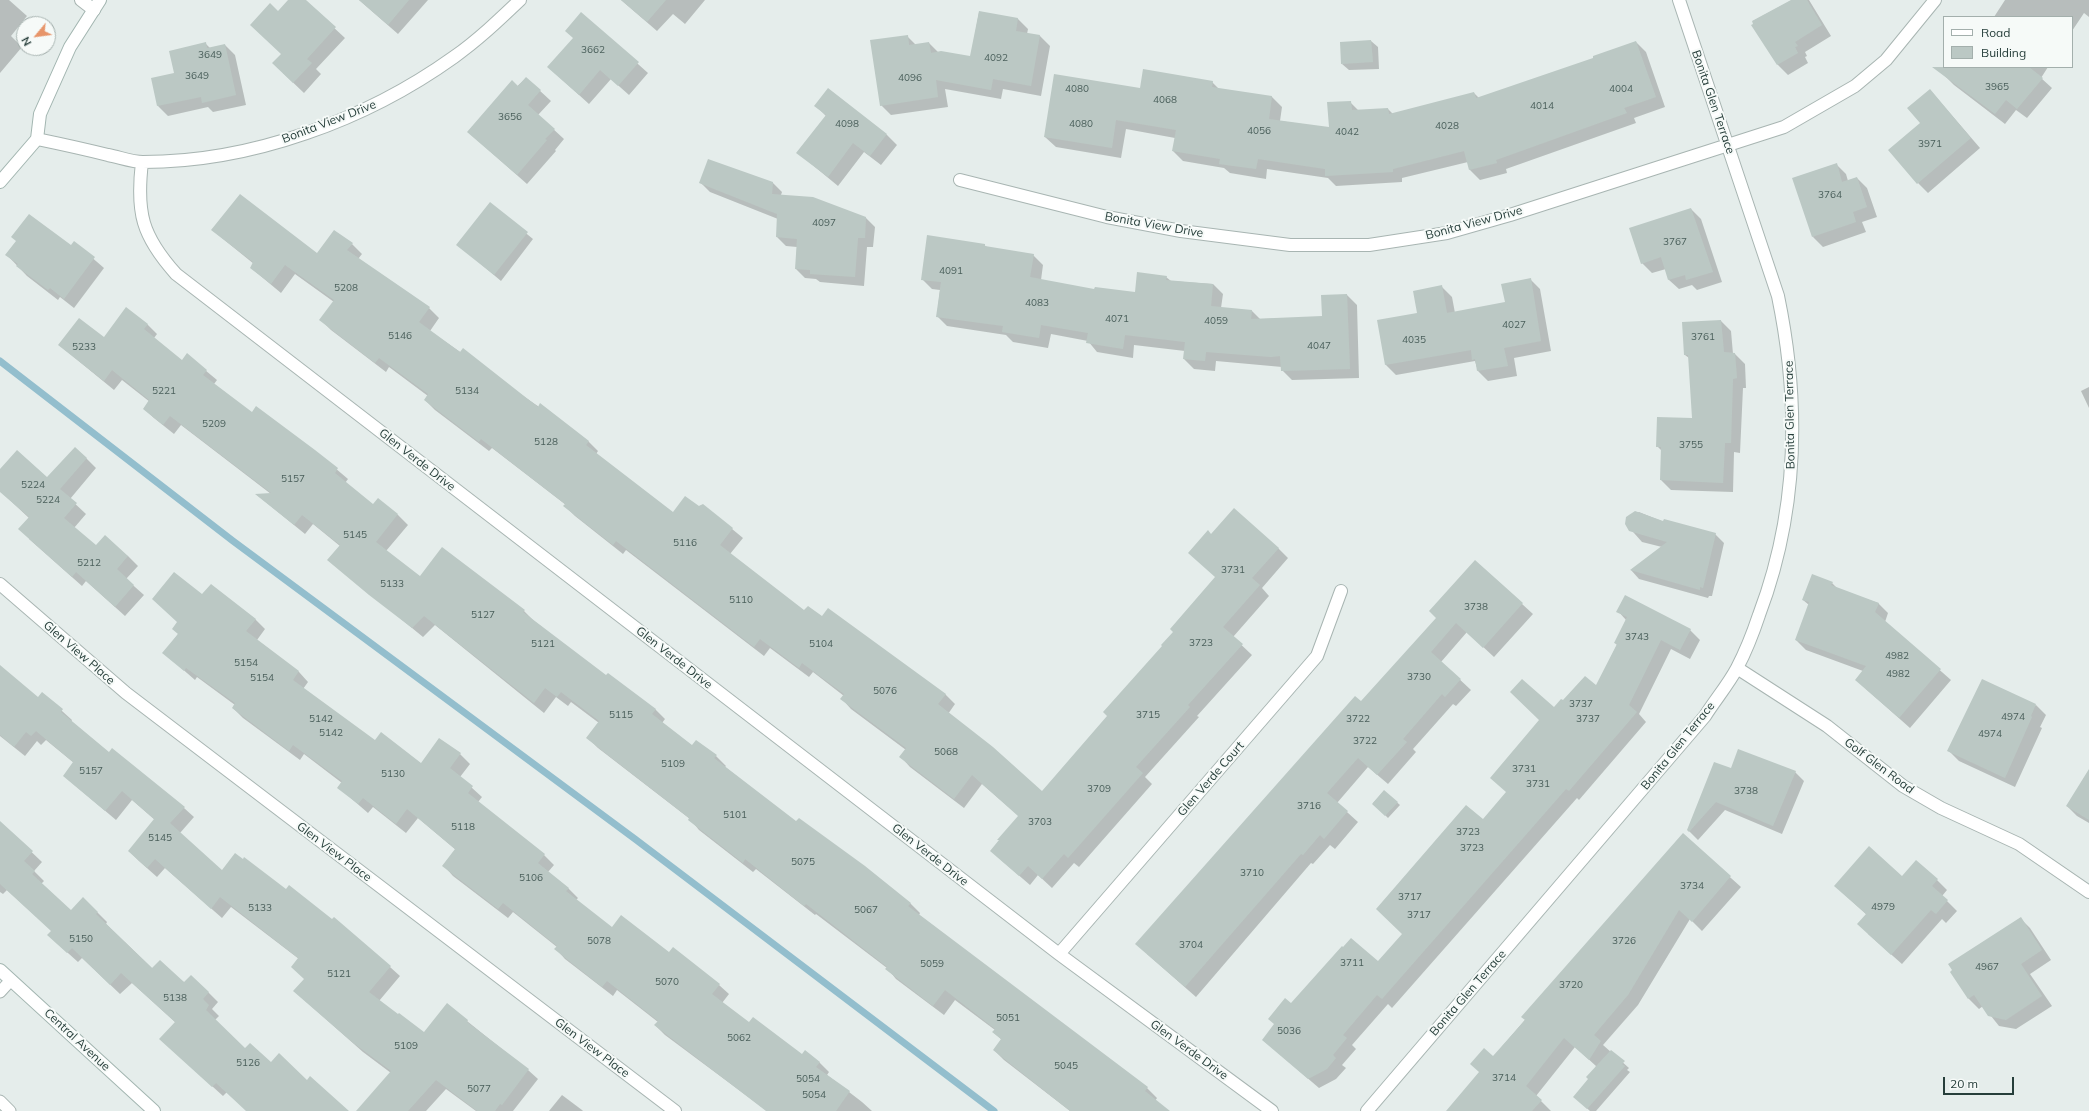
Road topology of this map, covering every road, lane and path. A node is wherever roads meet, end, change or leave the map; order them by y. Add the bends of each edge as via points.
1 (81, 0) edge
2 (520, 0) edge
3 (1679, 0) edge
4 (1935, 0) edge
5 (97, 5) edge
6 (37, 139) junction
7 (1727, 145) junction
8 (142, 162) junction
9 (960, 180) dead end
10 (0, 182) edge
11 (0, 584) edge
12 (1341, 591) dead end
13 (1737, 668) junction
14 (2089, 892) edge
15 (1059, 954) junction
16 (0, 970) edge
17 (11, 980) junction
18 (0, 992) edge
19 (0, 1101) edge
20 (10, 1111) edge
21 (154, 1111) edge
22 (676, 1111) edge
23 (1272, 1111) edge
24 (1367, 1111) edge

1 - 5 street
2 - 8 street, Bonita View Drive via 491,28 449,60 383,101 345,118 266,145 191,159
3 - 7 street, Bonita Glen Terrace
4 - 7 street, Bonita View Drive via 1886,60 1855,86 1784,127
5 - 6 street via 70,47 40,114
6 - 8 street, Bonita View Drive
6 - 10 street
7 - 9 street, Bonita View Drive via 1510,215 1447,232 1369,245 1290,245 1181,231 1085,212
7 - 13 street, Bonita Glen Terrace via 1778,296 1791,372 1793,449 1789,495 1776,562 1766,598
8 - 15 street, Glen Verde Drive via 139,189 144,223 156,252 176,274
11 - 22 street, Glen View Place via 120,688
12 - 15 street, Glen Verde Court via 1318,656
13 - 14 street, Golf Glen Road via 1827,726 1903,786 1941,808 2019,844
13 - 24 street, Bonita Glen Terrace via 1705,716
15 - 23 street, Glen Verde Drive
16 - 17 street, Central Avenue
17 - 18 lane
17 - 21 street, Central Avenue
19 - 20 lane

